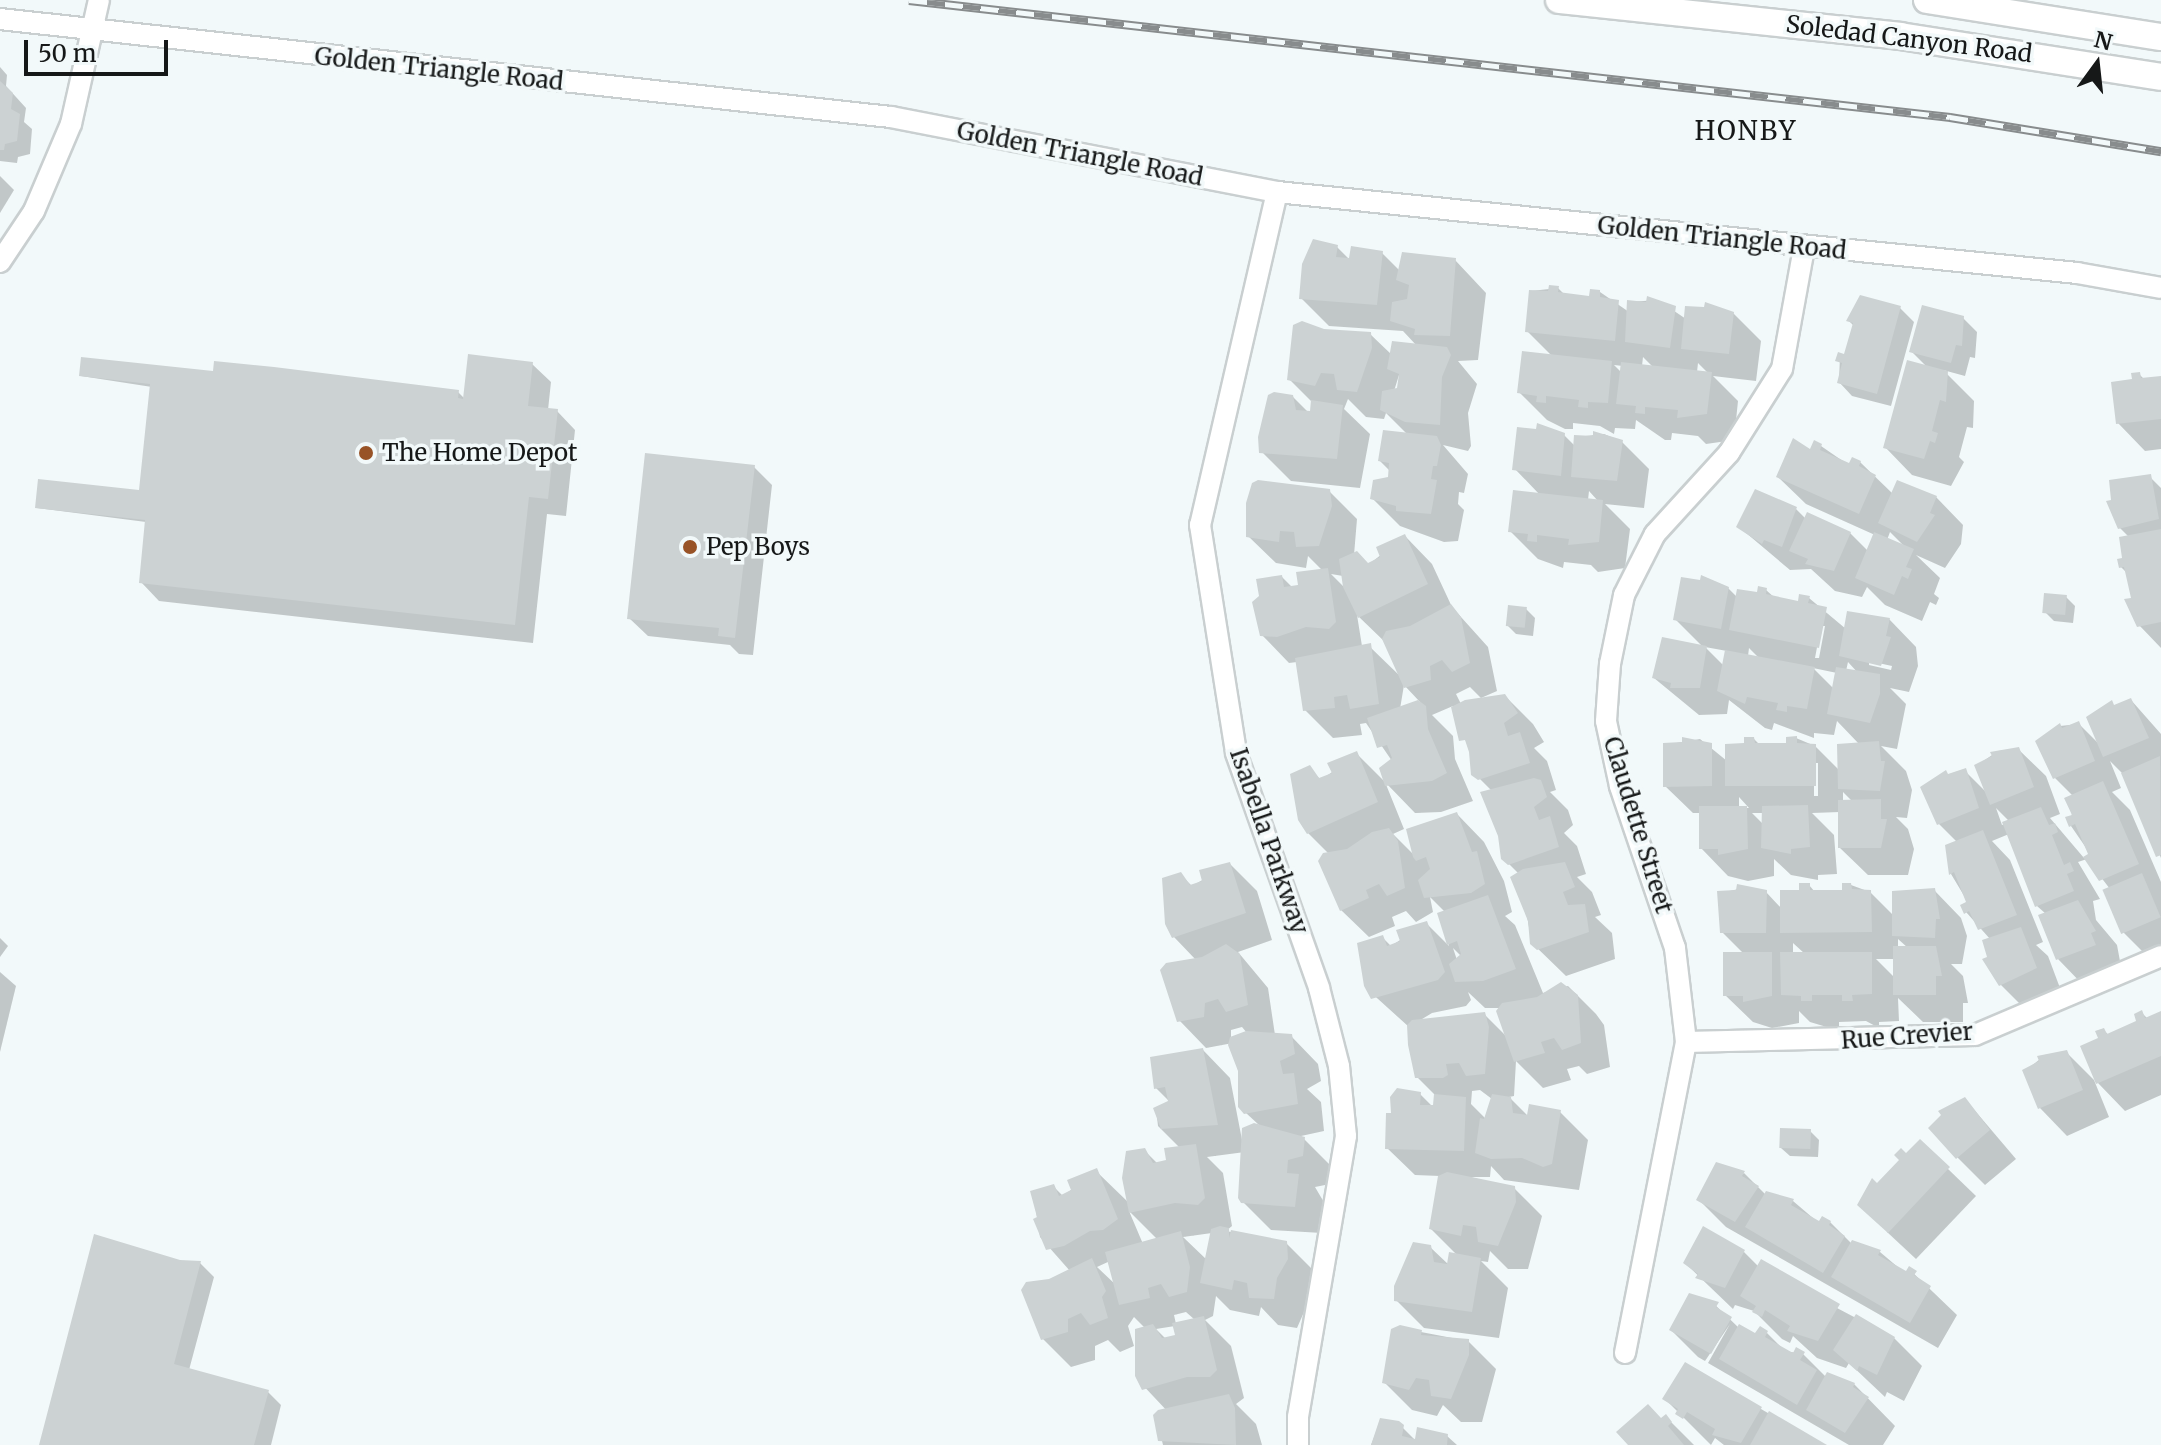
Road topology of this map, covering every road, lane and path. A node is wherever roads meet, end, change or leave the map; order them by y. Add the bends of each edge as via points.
1 (99, 0) edge
2 (1559, 0) edge
3 (1927, 0) edge
4 (0, 19) edge
5 (92, 29) junction
6 (2161, 37) edge
7 (2161, 77) edge
8 (1277, 192) junction
9 (1804, 248) junction
10 (0, 262) edge
11 (2161, 288) edge
12 (2161, 956) edge
13 (1686, 1042) junction
14 (1625, 1353) dead end
15 (1298, 1445) edge

1 - 5 street
2 - 7 main road, Soledad Canyon Road via 1900,36
3 - 6 main road, Soledad Canyon Road
4 - 5 street, Golden Triangle Road
5 - 8 street, Golden Triangle Road via 891,117
5 - 10 street via 71,124 34,211
8 - 9 street, Golden Triangle Road
8 - 15 street, Isabella Parkway via 1200,525 1236,753 1319,988 1339,1066 1346,1136
9 - 11 street, Golden Triangle Road via 2077,273
9 - 13 street, Claudette Street via 1782,369 1729,453 1655,534 1624,595 1610,664 1606,721 1620,786 1675,948
12 - 13 street, Rue Crevier via 1975,1035
13 - 14 street, Claudette Street

